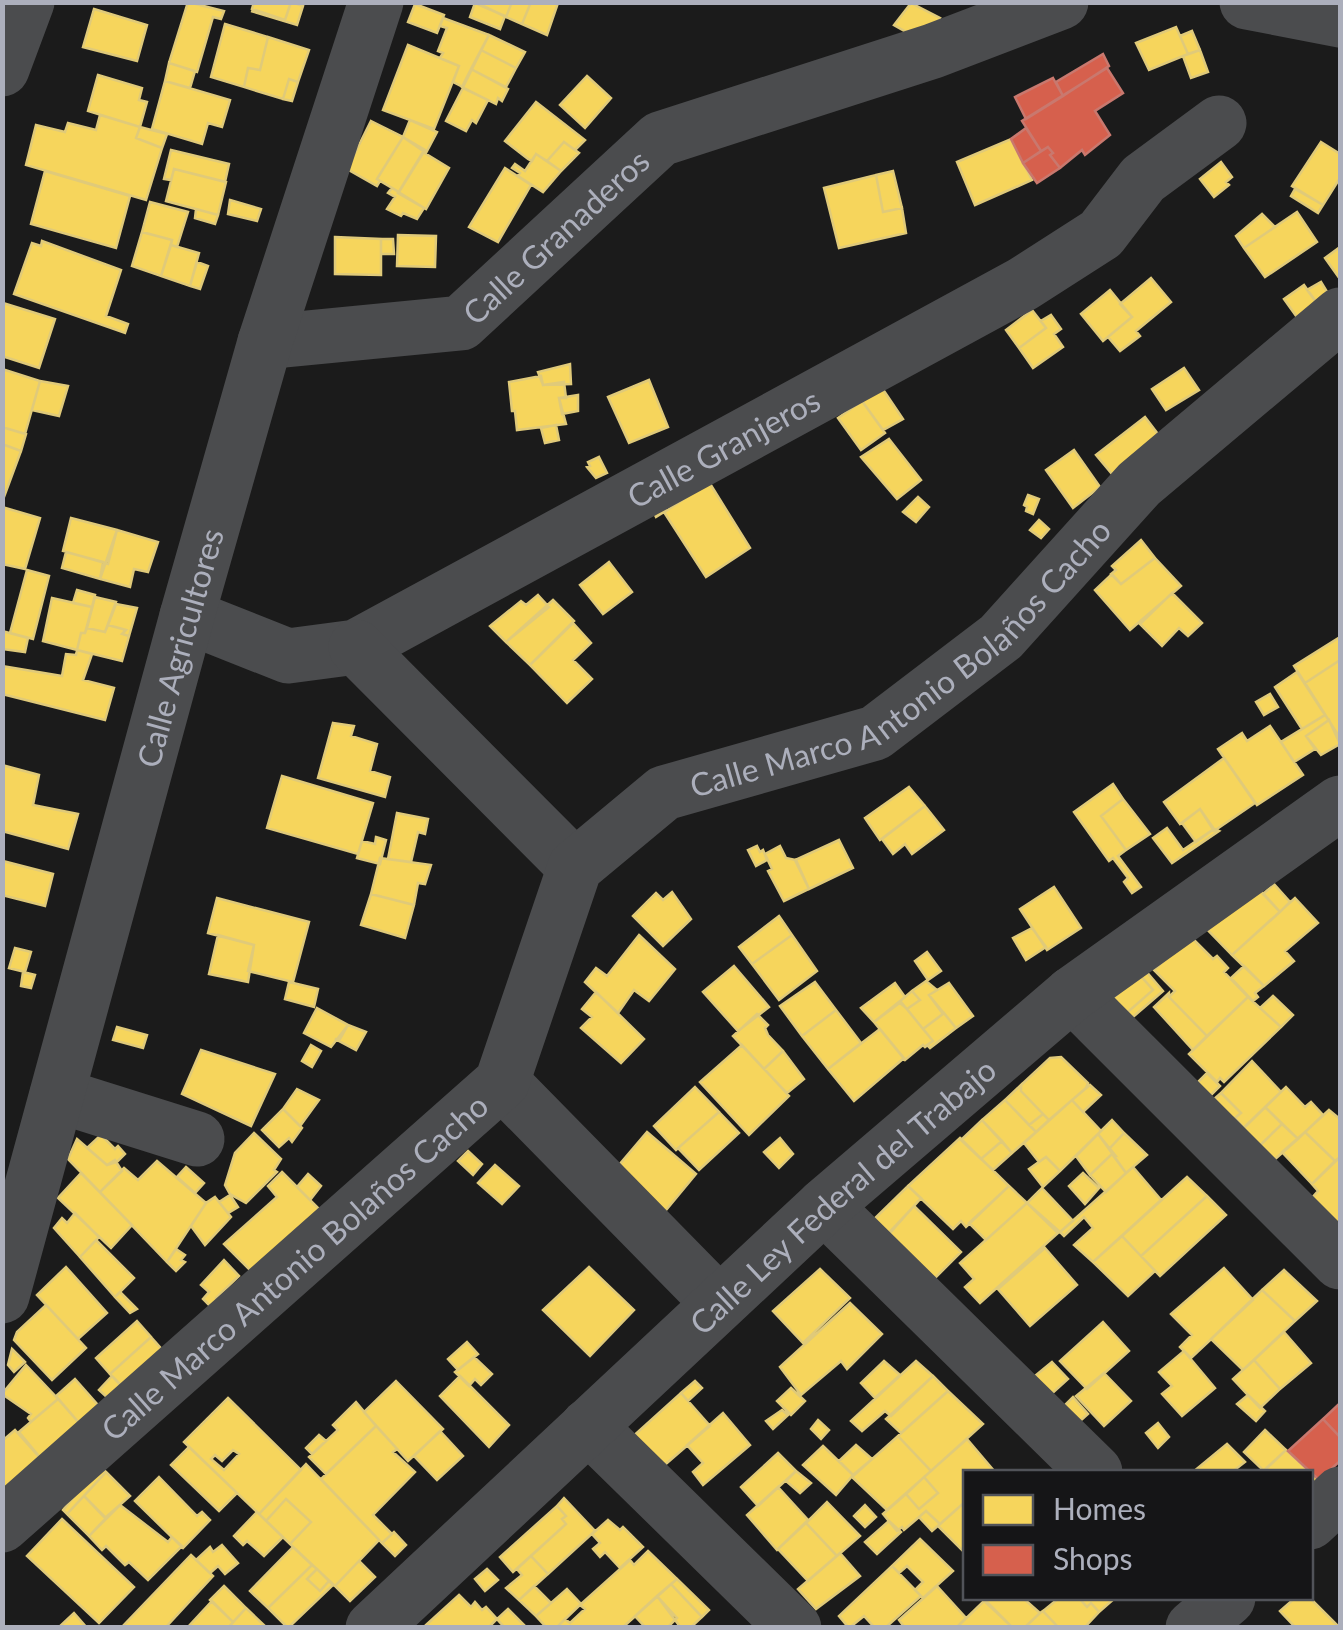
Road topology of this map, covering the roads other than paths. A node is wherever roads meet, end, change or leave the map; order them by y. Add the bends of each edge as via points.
1 (27, 2) edge
2 (376, 2) edge
3 (1060, 2) edge
4 (1247, 2) edge
5 (1340, 20) edge
6 (2, 69) edge
7 (1219, 124) dead end
8 (1340, 315) edge
9 (266, 342) junction
10 (186, 616) junction
11 (356, 647) junction
12 (1340, 803) edge
13 (575, 867) junction
14 (1072, 994) junction
15 (502, 1082) junction
16 (57, 1095) junction
17 (197, 1139) dead end
18 (824, 1206) junction
19 (1340, 1262) edge
20 (2, 1296) edge
21 (719, 1304) junction
22 (588, 1426) junction
23 (1093, 1470) edge
24 (1340, 1494) edge
25 (1313, 1519) edge
26 (2, 1525) edge
27 (373, 1628) edge
28 (794, 1628) edge

1 - 6 street
2 - 9 street, Calle Agricultores
3 - 9 street, Calle Granaderos via 933,51 660,139 460,323
4 - 5 street
7 - 11 street, Calle Granjeros via 1143,179 1101,234 1023,284
8 - 13 street, Calle Marco Antonio Bolaños Cacho via 1139,484 1001,637 875,734 664,794
9 - 10 street, Calle Agricultores
10 - 11 street, Calle Granjeros via 288,656
10 - 16 street, Calle Agricultores
11 - 13 street
12 - 14 street, Calle Ley Federal del Trabajo
13 - 15 street, Calle Marco Antonio Bolaños Cacho
14 - 18 street, Calle Ley Federal del Trabajo
14 - 19 street
15 - 21 street
15 - 26 street, Calle Marco Antonio Bolaños Cacho
16 - 17 street
16 - 20 street, Calle Agricultores
18 - 21 street, Calle Ley Federal del Trabajo
18 - 23 street
21 - 22 street, Calle Ley Federal del Trabajo
22 - 27 street, Calle Ley Federal del Trabajo
22 - 28 street
24 - 25 street

